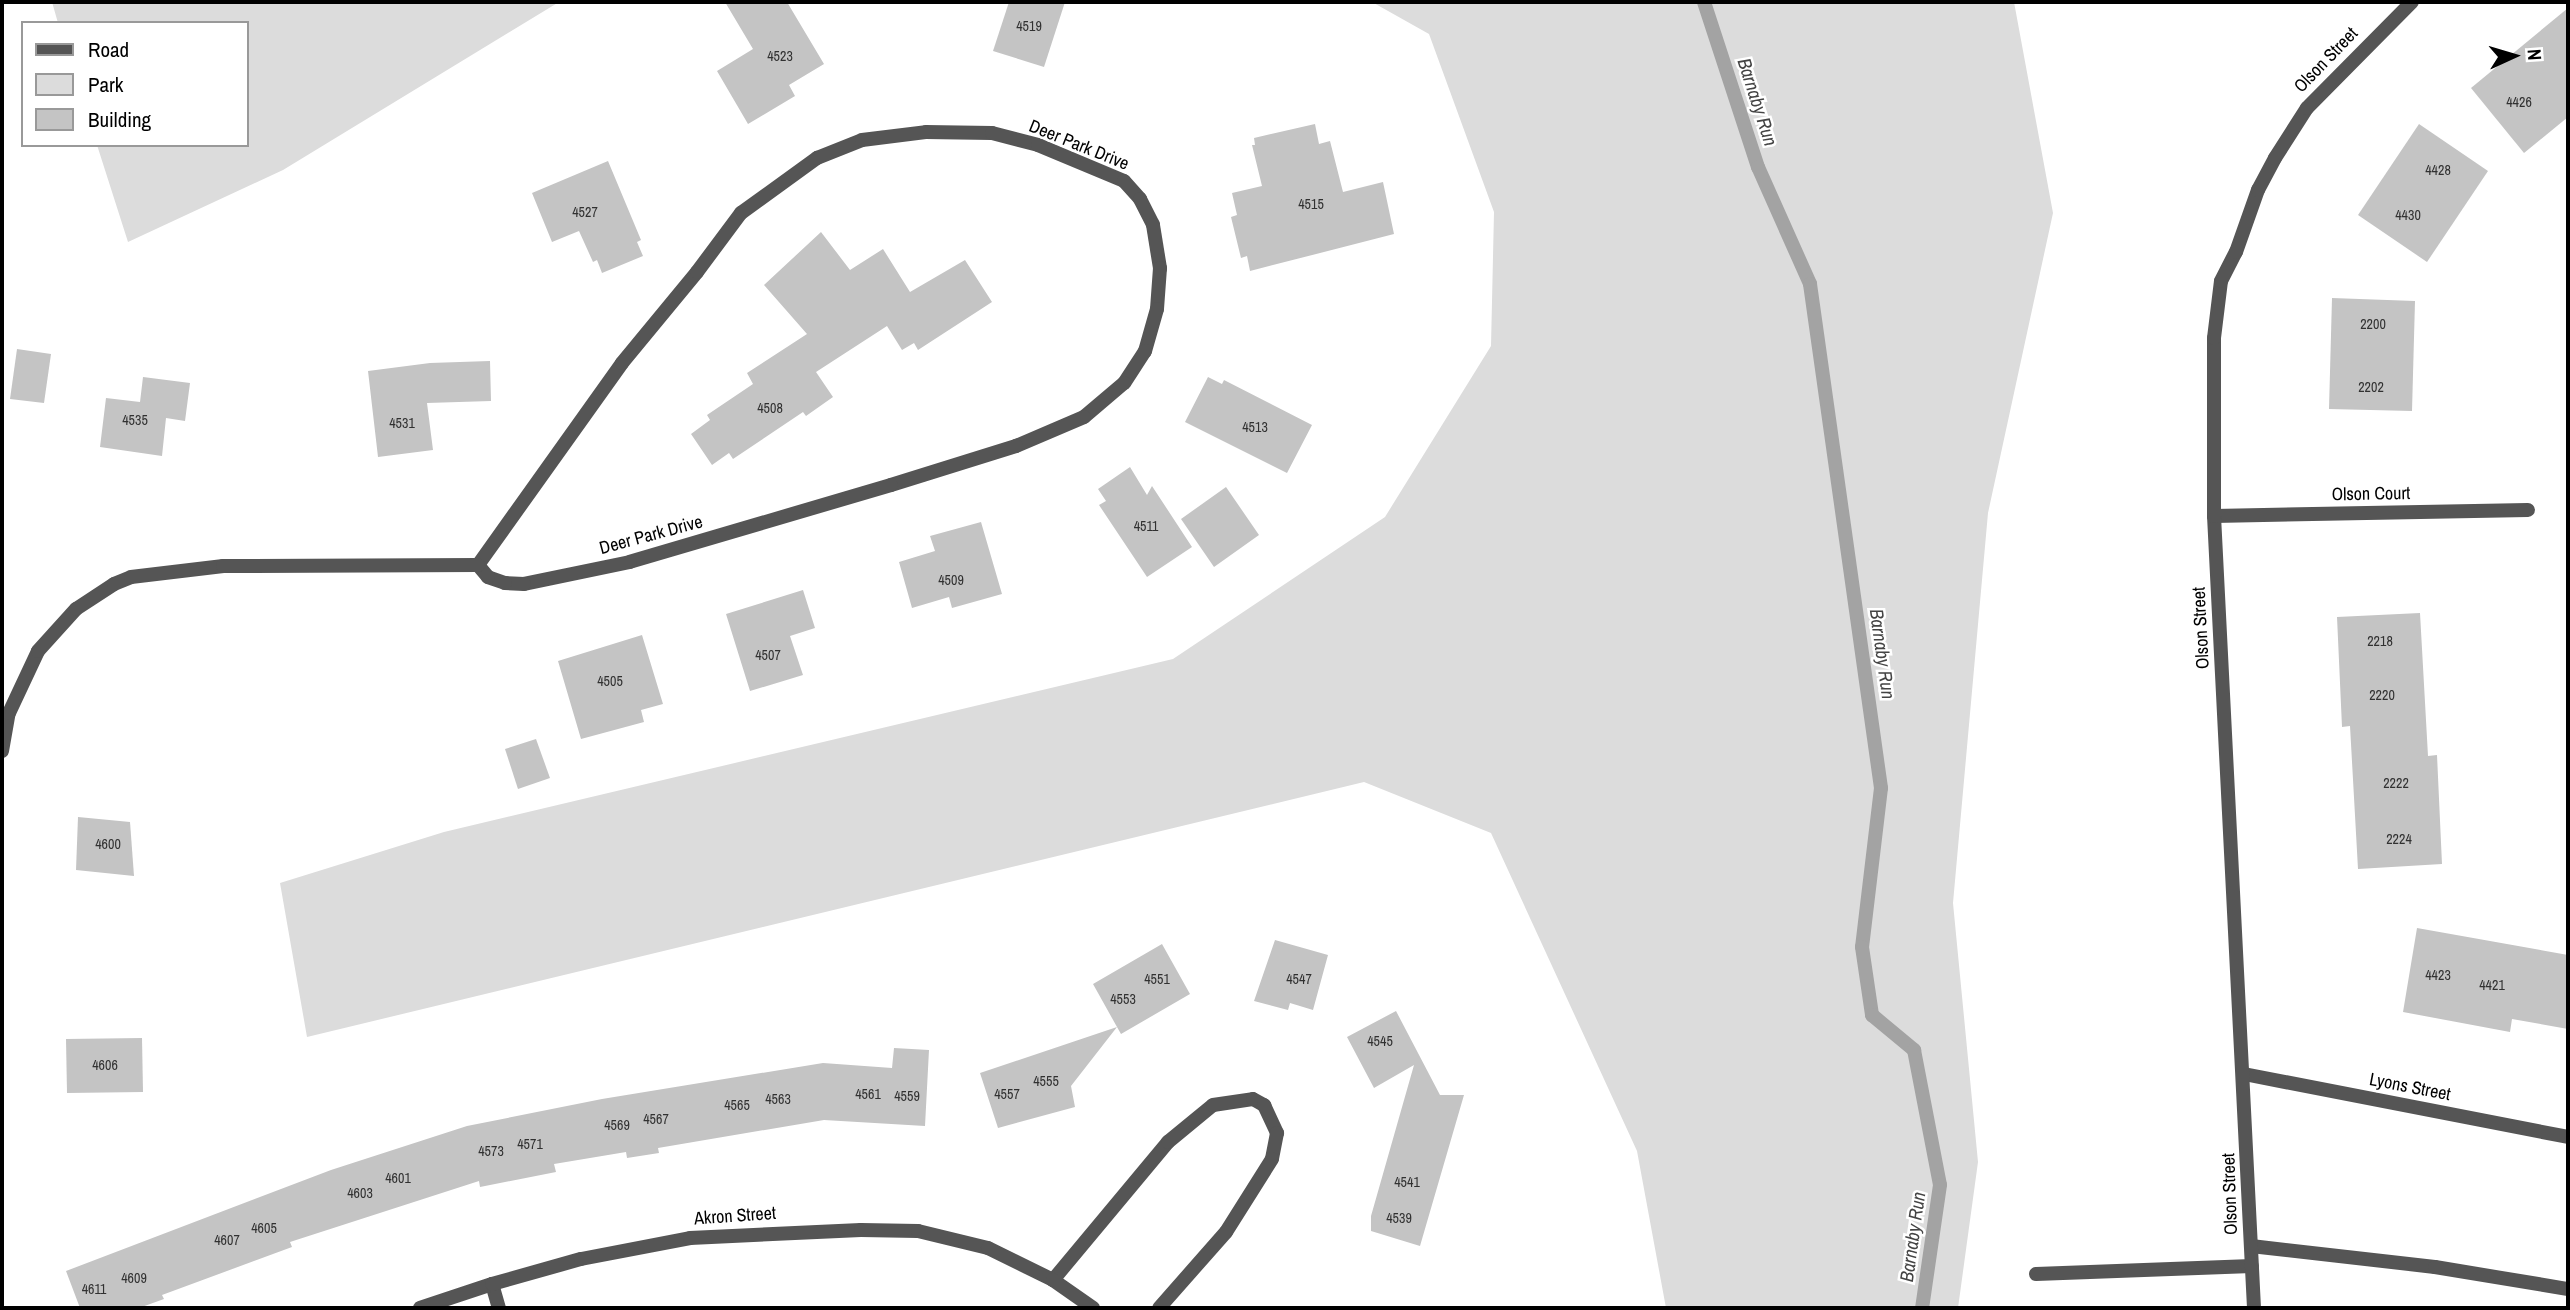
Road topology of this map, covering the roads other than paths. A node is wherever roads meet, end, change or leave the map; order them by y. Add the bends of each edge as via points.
1 (2406, 3) edge
2 (2528, 510) dead end
3 (2214, 516) junction
4 (478, 565) junction
5 (2, 751) edge
6 (2244, 1074) junction
7 (2568, 1137) edge
8 (2251, 1246) junction
9 (2252, 1266) junction
10 (2036, 1275) dead end
11 (1053, 1280) junction
12 (492, 1283) junction
13 (2568, 1289) edge
14 (420, 1308) edge
15 (499, 1308) edge
16 (1093, 1308) edge
17 (1159, 1308) edge
18 (2253, 1308) edge

1 - 3 street, Olson Street via 2307,108 2258,190 2221,281 2214,338
2 - 3 street, Olson Court
3 - 6 street, Olson Street
4 - 4 street, Deer Park Drive via 488,577 524,584 630,562 1017,446 1084,417 1125,383 1145,351 1157,309 1160,268 1153,225 1140,199 1124,181 1111,175 1038,145 992,133 926,132 862,140 817,158 741,214 622,363
4 - 5 street via 223,566 131,577 76,609 38,651 9,713
6 - 7 street, Lyons Street
6 - 8 street, Olson Street
8 - 9 street, Olson Street
8 - 13 street via 2435,1267
9 - 10 street
9 - 18 street, Olson Street
11 - 12 street, Akron Street via 1016,1259 969,1242 918,1231 861,1230 690,1238 581,1259
11 - 16 street, Akron Street
11 - 17 street via 1168,1142 1213,1105 1253,1099 1264,1105 1277,1133 1272,1159 1226,1232
12 - 14 street, Akron Street
12 - 15 street

